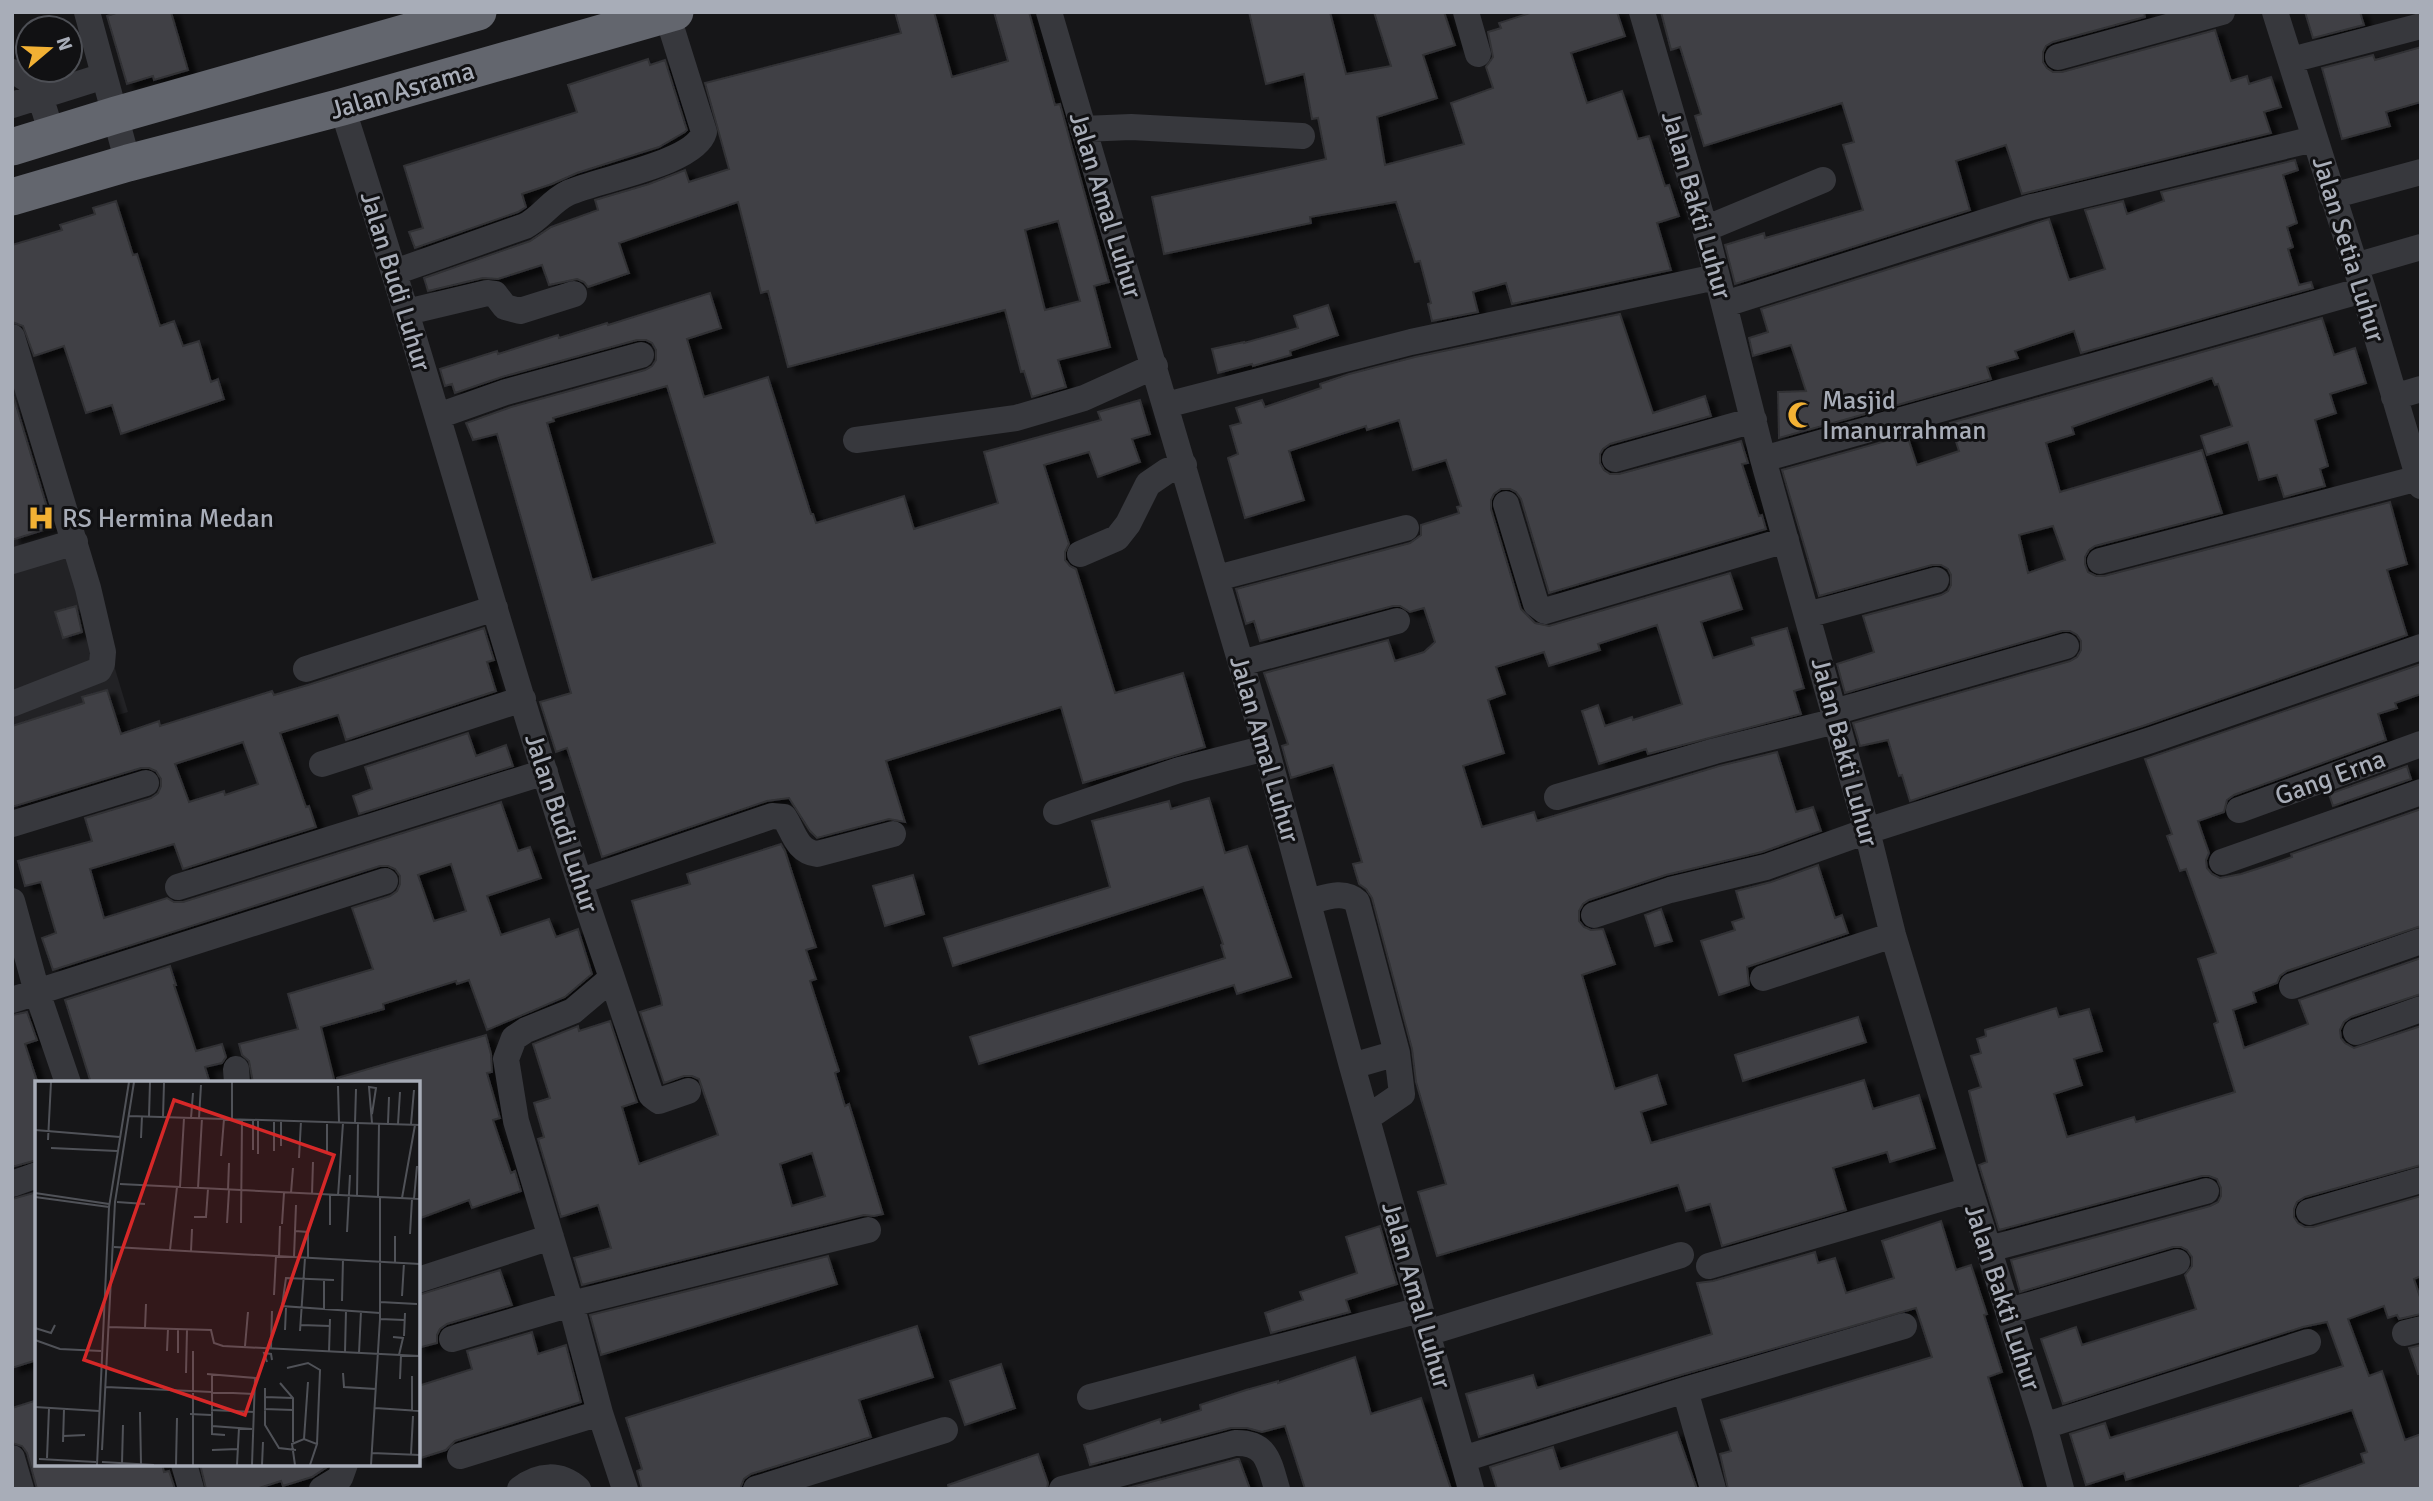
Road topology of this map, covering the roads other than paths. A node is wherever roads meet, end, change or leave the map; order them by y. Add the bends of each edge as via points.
1 (87, 12) edge
2 (478, 12) edge
3 (1049, 12) edge
4 (1466, 12) edge
5 (1642, 12) edge
6 (2222, 12) edge
7 (2275, 12) edge
8 (671, 13) edge
9 (2421, 26) edge
10 (1478, 54) dead end
11 (2058, 57) dead end
12 (2291, 60) junction
13 (12, 72) edge
14 (104, 76) junction
15 (39, 97) junction
16 (12, 105) edge
17 (342, 107) junction
18 (116, 115) junction
19 (1083, 129) junction
20 (52, 135) junction
21 (1302, 136) dead end
22 (2314, 139) junction
23 (12, 147) edge
24 (128, 163) junction
25 (2421, 172) edge
26 (1823, 180) dead end
27 (2332, 196) junction
28 (12, 197) edge
29 (1705, 229) junction
30 (2421, 247) edge
31 (395, 272) junction
32 (1716, 277) junction
33 (2359, 278) junction
34 (574, 294) dead end
35 (1725, 304) junction
36 (407, 313) junction
37 (12, 337) edge
38 (641, 355) dead end
39 (1155, 366) junction
40 (2421, 388) edge
41 (2394, 397) junction
42 (1166, 404) junction
43 (438, 416) junction
44 (1754, 420) junction
45 (856, 440) dead end
46 (1615, 459) dead end
47 (1763, 459) junction
48 (1184, 465) junction
49 (2420, 482) edge
50 (1506, 505) dead end
51 (1406, 528) dead end
52 (1786, 540) junction
53 (75, 542) junction
54 (1080, 554) dead end
55 (12, 561) edge
56 (2099, 561) dead end
57 (1217, 578) junction
58 (1936, 580) dead end
59 (495, 608) junction
60 (1807, 615) junction
61 (1397, 621) dead end
62 (2066, 646) dead end
63 (2421, 647) edge
64 (1241, 663) junction
65 (306, 669) dead end
66 (523, 699) junction
67 (12, 704) edge
68 (1835, 717) junction
69 (2421, 744) edge
70 (1266, 748) junction
71 (322, 764) dead end
72 (545, 772) junction
73 (146, 783) dead end
74 (2421, 792) edge
75 (1557, 797) dead end
76 (2239, 810) dead end
77 (1056, 812) dead end
78 (12, 824) edge
79 (1867, 831) junction
80 (893, 834) dead end
81 (2222, 862) dead end
82 (385, 881) dead end
83 (581, 881) junction
84 (178, 887) dead end
85 (12, 901) edge
86 (1308, 902) junction
87 (1594, 915) dead end
88 (1893, 935) junction
89 (2421, 941) edge
90 (612, 978) junction
91 (1763, 978) dead end
92 (2292, 986) dead end
93 (25, 996) edge
94 (2421, 1009) edge
95 (2356, 1032) dead end
96 (1397, 1053) junction
97 (1352, 1066) junction
98 (67, 1081) edge
99 (688, 1091) dead end
100 (1367, 1118) junction
101 (35, 1176) edge
102 (2421, 1180) edge
103 (12, 1184) edge
104 (1970, 1190) junction
105 (2206, 1191) dead end
106 (2309, 1212) dead end
107 (868, 1230) dead end
108 (551, 1237) junction
109 (1989, 1249) junction
110 (1681, 1255) dead end
111 (2177, 1262) dead end
112 (1709, 1266) dead end
113 (420, 1279) edge
114 (571, 1304) junction
115 (2009, 1311) junction
116 (1423, 1322) junction
117 (1904, 1326) dead end
118 (452, 1339) dead end
119 (2308, 1342) dead end
120 (1685, 1390) junction
121 (1090, 1397) dead end
122 (600, 1413) junction
123 (2044, 1426) junction
124 (945, 1430) dead end
125 (460, 1456) dead end
126 (12, 1458) edge
127 (1463, 1459) junction
128 (185, 1466) edge
129 (344, 1466) edge
130 (21, 1489) edge
131 (191, 1489) edge
132 (322, 1489) edge
133 (520, 1489) edge
134 (578, 1489) edge
135 (625, 1489) edge
136 (756, 1489) edge
137 (1062, 1489) edge
138 (1277, 1489) edge
139 (1471, 1489) edge
140 (1713, 1489) edge
141 (2062, 1489) edge

1 - 14 street
2 - 18 highway, Jalan Asrama
3 - 19 street, Jalan Amal Luhur
4 - 10 street
5 - 29 street, Jalan Bakti Luhur
6 - 11 street
7 - 12 street, Jalan Setia Luhur
8 - 17 highway, Jalan Asrama
8 - 31 street via 704,132 699,143 679,157 564,195 525,226
9 - 12 street
12 - 22 street, Jalan Setia Luhur
13 - 15 street via 23,74
14 - 15 street
14 - 18 street
15 - 16 street
15 - 20 street
17 - 24 highway, Jalan Asrama
17 - 31 street, Jalan Budi Luhur
18 - 20 highway, Jalan Asrama
18 - 24 street
19 - 21 street via 1130,127
19 - 39 street, Jalan Amal Luhur
20 - 23 highway, Jalan Asrama
22 - 27 street, Jalan Setia Luhur
22 - 35 street via 2032,207
24 - 28 highway, Jalan Asrama
25 - 27 street
26 - 29 street
27 - 33 street, Jalan Setia Luhur
29 - 32 street, Jalan Bakti Luhur
30 - 33 street
31 - 36 street, Jalan Budi Luhur
32 - 35 street, Jalan Bakti Luhur
32 - 42 street via 1411,342
33 - 41 street, Jalan Setia Luhur
33 - 47 street via 2189,337
34 - 36 street via 520,311 505,307 492,292
35 - 44 street, Jalan Bakti Luhur
36 - 43 street, Jalan Budi Luhur
37 - 53 street
38 - 43 street
39 - 42 street, Jalan Amal Luhur
39 - 45 street via 1084,398 1016,418
40 - 41 street
41 - 49 street, Jalan Setia Luhur
42 - 48 street, Jalan Amal Luhur
43 - 59 street, Jalan Budi Luhur
44 - 46 street
44 - 47 street, Jalan Bakti Luhur
47 - 52 street, Jalan Bakti Luhur
48 - 54 street via 1148,484 1117,538
48 - 57 street, Jalan Amal Luhur
49 - 56 street
50 - 52 street via 1536,604 1545,611
51 - 57 street
52 - 60 street, Jalan Bakti Luhur
53 - 55 street
53 - 67 street via 103,652 102,664 91,674
57 - 64 street, Jalan Amal Luhur
58 - 60 street
59 - 65 street
59 - 66 street, Jalan Budi Luhur
60 - 68 street, Jalan Bakti Luhur
61 - 64 street
62 - 68 street
63 - 79 street
64 - 70 street, Jalan Amal Luhur
66 - 71 street
66 - 72 street, Jalan Budi Luhur
68 - 75 street
68 - 79 street, Jalan Bakti Luhur
69 - 76 street, Gang Erna
70 - 77 street via 1179,770
70 - 86 street, Jalan Amal Luhur
72 - 83 street, Jalan Budi Luhur
72 - 84 street
73 - 78 street
74 - 81 street
79 - 87 street via 1766,867 1670,890
79 - 88 street, Jalan Bakti Luhur
80 - 83 street via 813,854 800,848 784,817 772,816
82 - 93 street
83 - 90 street, Jalan Budi Luhur
85 - 93 street
86 - 96 street via 1344,895 1357,902
86 - 97 street, Jalan Amal Luhur
88 - 91 street
88 - 104 street, Jalan Bakti Luhur
89 - 92 street
90 - 99 street, Jalan Budi Luhur via 651,1095 659,1101
90 - 108 street via 573,1010 514,1038 506,1059 516,1121
93 - 98 street
94 - 95 street
96 - 97 street
96 - 100 street via 1402,1094
97 - 100 street, Jalan Amal Luhur
100 - 116 street, Jalan Amal Luhur
101 - 103 street
102 - 106 street
104 - 109 street, Jalan Bakti Luhur
104 - 112 street
105 - 109 street
107 - 114 street
108 - 113 street
108 - 114 street
109 - 115 street, Jalan Bakti Luhur
110 - 116 street
111 - 115 street
114 - 118 street
114 - 122 street
115 - 123 street, Jalan Bakti Luhur
116 - 121 street
116 - 127 street, Jalan Amal Luhur
117 - 120 street
119 - 123 street
120 - 127 street
120 - 140 street
122 - 125 street
122 - 135 street
123 - 141 street, Jalan Bakti Luhur
124 - 136 street
126 - 130 street
127 - 139 street, Jalan Amal Luhur
128 - 131 street
129 - 132 street via 340,1478
133 - 134 street via 531,1481 553,1477
137 - 138 street via 1234,1443 1249,1443 1262,1451

